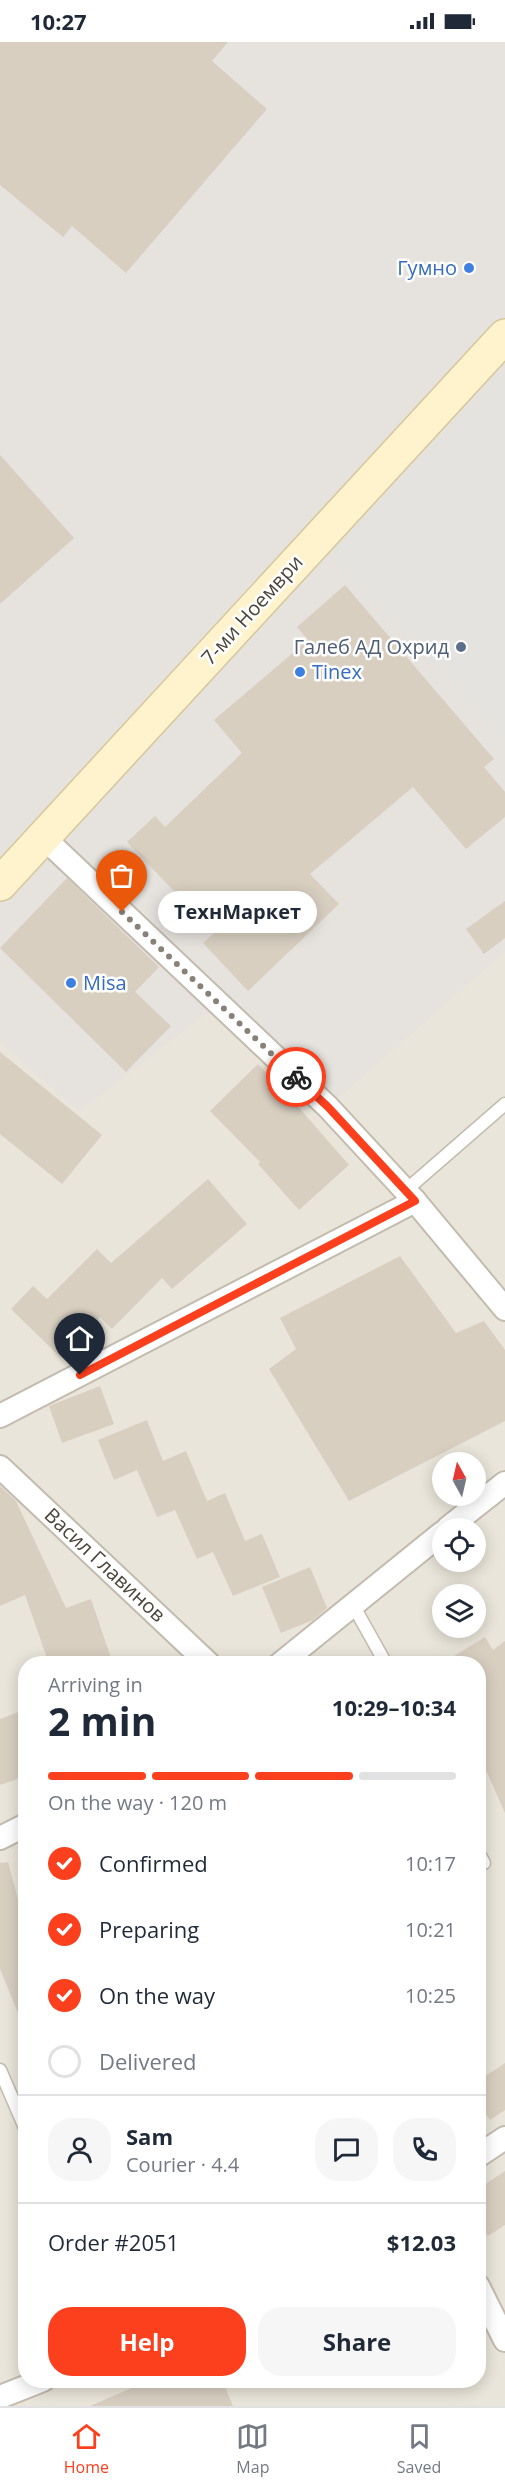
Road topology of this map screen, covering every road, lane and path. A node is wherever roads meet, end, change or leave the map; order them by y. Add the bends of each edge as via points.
1 (505, 336) edge
2 (43, 837) junction
3 (0, 884) edge
4 (505, 1104) edge
5 (410, 1196) junction
6 (505, 1309) edge
7 (0, 1416) edge
8 (0, 1467) edge
9 (505, 1483) edge
10 (461, 1518) edge
11 (432, 1541) edge
12 (353, 1605) junction
13 (201, 1656) edge
14 (290, 1656) edge
15 (382, 1656) edge
16 (18, 1829) edge
17 (0, 1838) edge
18 (0, 2070) edge
19 (18, 2112) edge
20 (505, 2138) edge
21 (486, 2151) edge
22 (486, 2302) edge
23 (505, 2340) edge
24 (23, 2388) edge
25 (0, 2397) edge

1 - 2 street, 7-ми Ноември
2 - 3 street, 7-ми Ноември
2 - 5 street via 328,1107
4 - 5 lane
5 - 6 street
5 - 7 street
8 - 13 street, Васил Главинов
9 - 10 street
11 - 12 street
12 - 14 street
12 - 15 lane
16 - 17 street
18 - 19 lane
20 - 21 street
22 - 23 street
24 - 25 street

